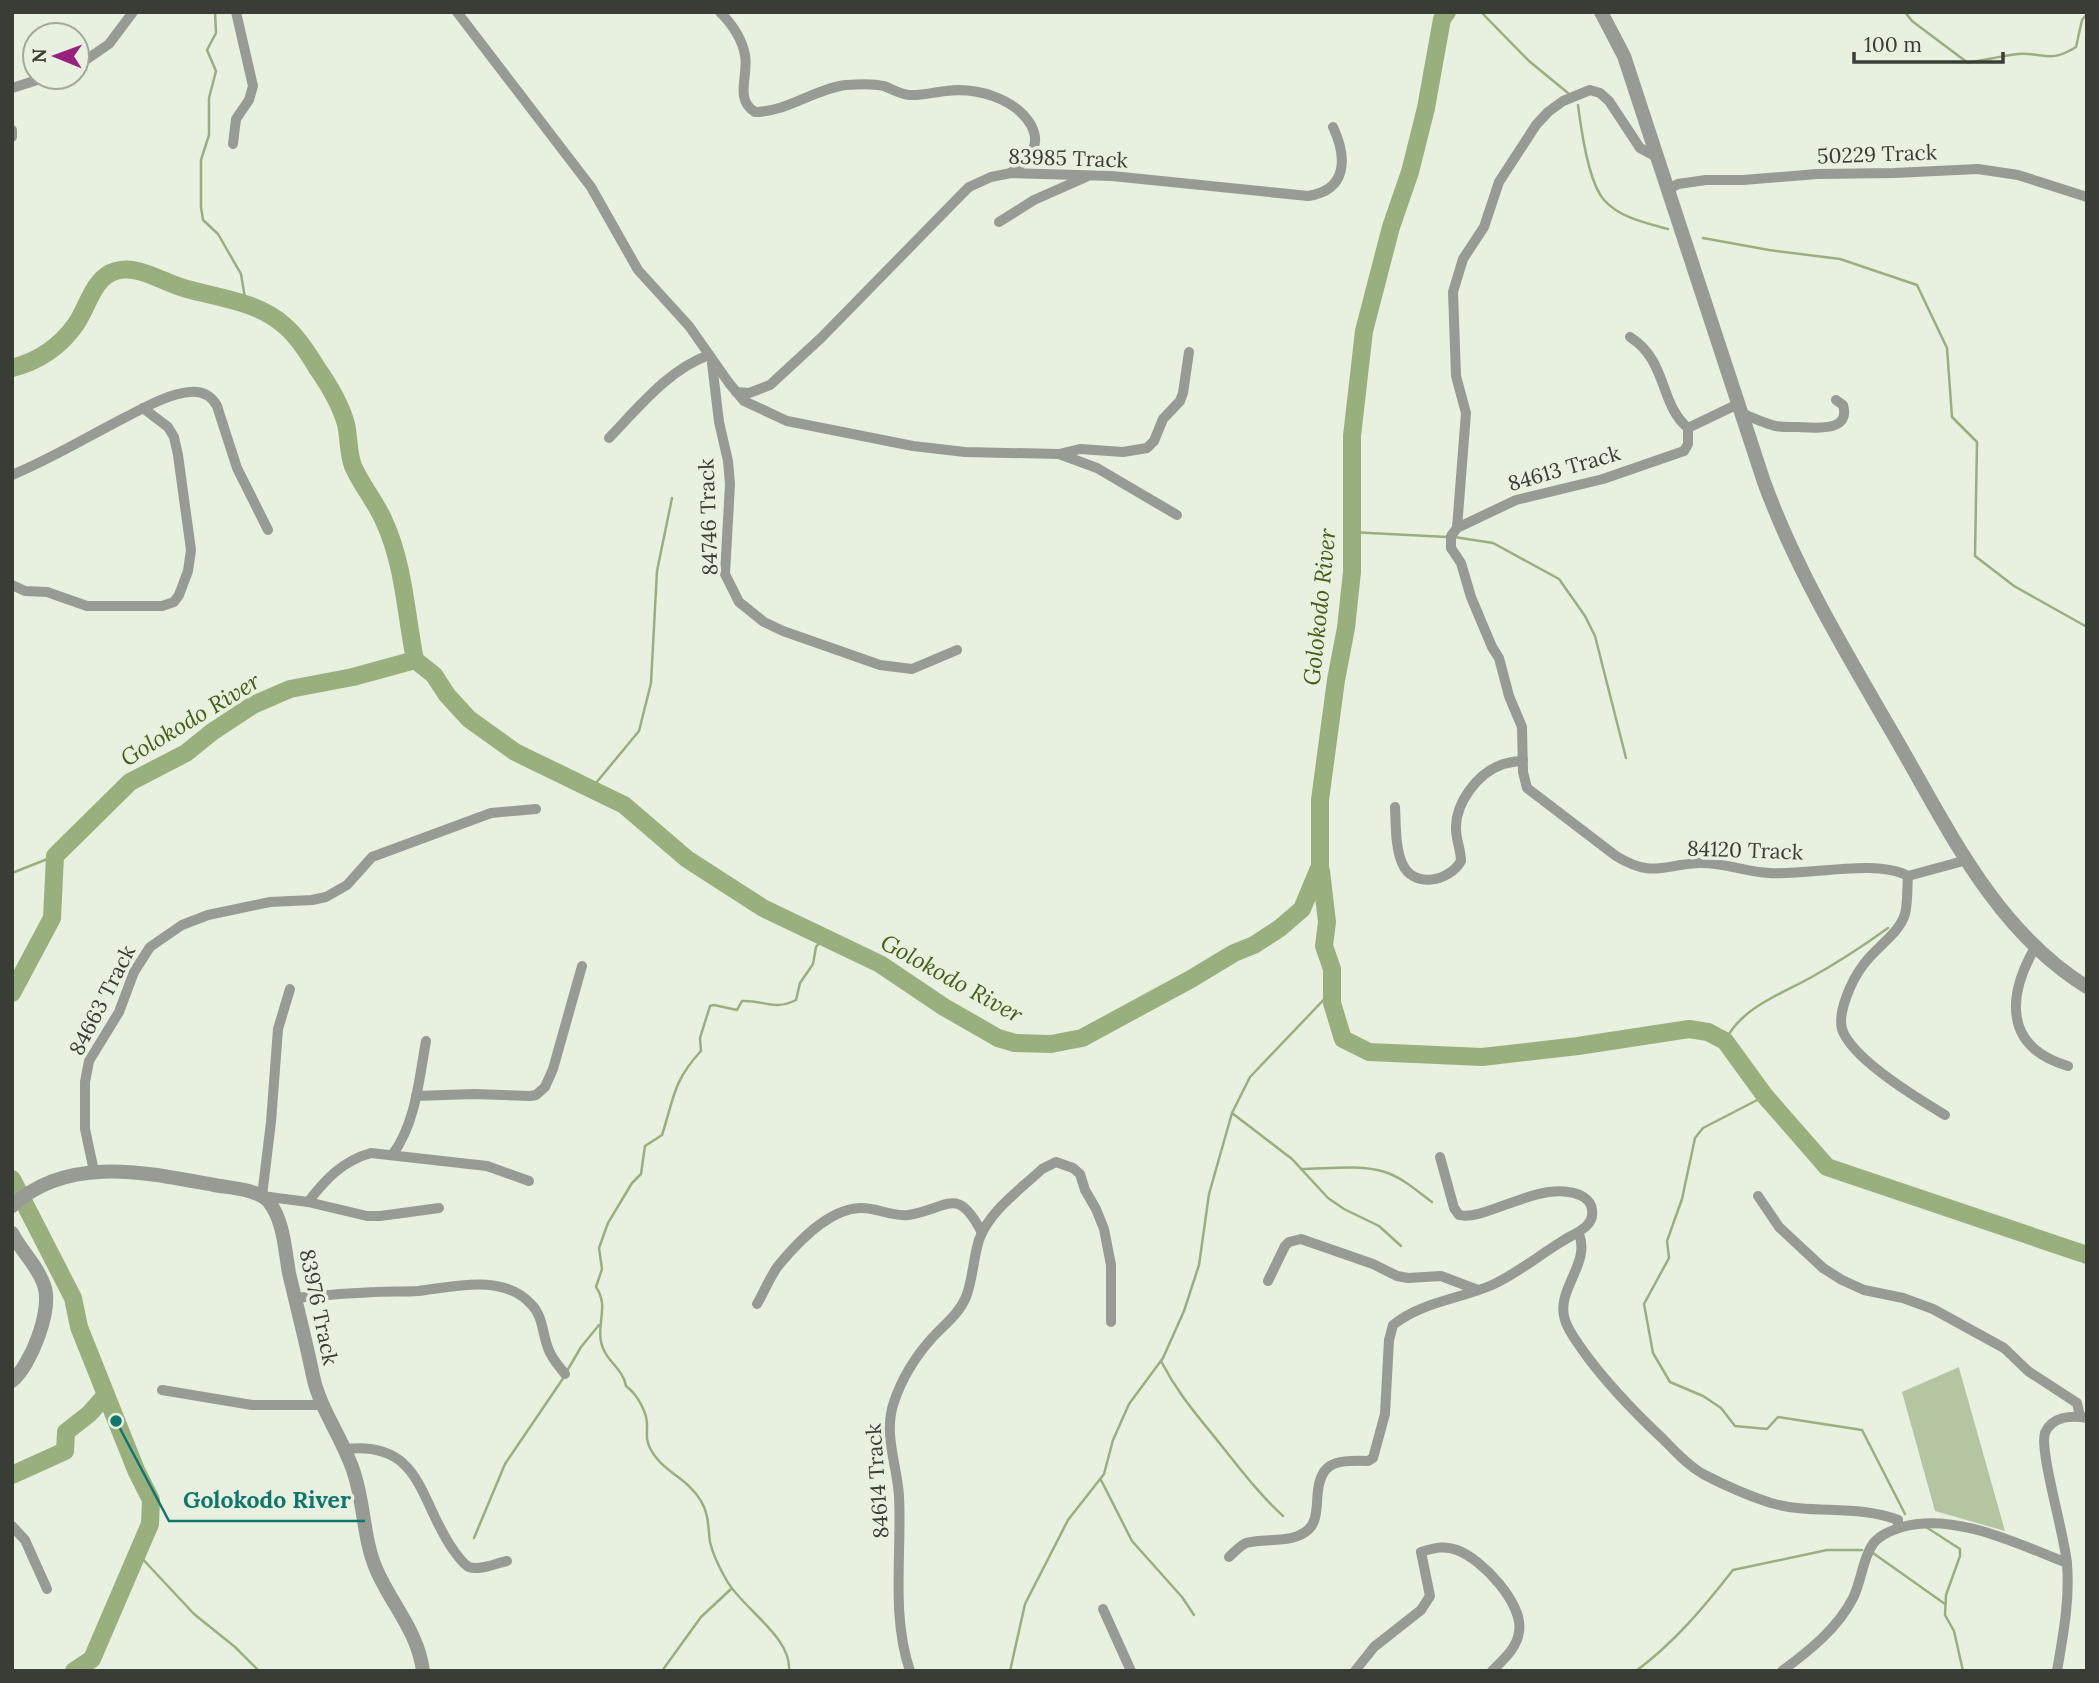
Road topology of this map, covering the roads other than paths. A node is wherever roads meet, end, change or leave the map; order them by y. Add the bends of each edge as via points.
1 (133, 12) edge
2 (236, 12) edge
3 (457, 12) edge
4 (720, 12) edge
5 (1601, 12) edge
6 (91, 56) edge
7 (1333, 127) dead end
8 (12, 130) edge
9 (12, 137) edge
10 (233, 144) dead end
11 (1657, 157) junction
12 (1011, 173) junction
13 (1090, 175) junction
14 (1667, 190) junction
15 (2087, 197) edge
16 (999, 222) dead end
17 (1630, 337) dead end
18 (1189, 352) dead end
19 (710, 358) junction
20 (736, 392) junction
21 (1836, 400) dead end
22 (143, 408) junction
23 (1740, 408) junction
24 (1688, 428) junction
25 (609, 438) dead end
26 (1059, 454) junction
27 (12, 475) edge
28 (1177, 515) dead end
29 (1457, 528) junction
30 (268, 530) dead end
31 (12, 585) edge
32 (957, 650) dead end
33 (1523, 760) junction
34 (1395, 807) dead end
35 (536, 809) dead end
36 (1967, 860) junction
37 (1908, 876) junction
38 (2036, 946) junction
39 (582, 966) dead end
40 (2087, 987) edge
41 (290, 989) dead end
42 (426, 1041) dead end
43 (2068, 1066) dead end
44 (416, 1096) junction
45 (1945, 1115) dead end
46 (393, 1154) junction
47 (1440, 1157) dead end
48 (94, 1171) junction
49 (529, 1181) dead end
50 (262, 1196) junction
51 (1758, 1196) dead end
52 (308, 1202) junction
53 (12, 1206) edge
54 (439, 1208) dead end
55 (12, 1233) edge
56 (982, 1233) junction
57 (1579, 1234) junction
58 (1268, 1281) dead end
59 (1478, 1290) junction
60 (295, 1297) junction
61 (757, 1304) dead end
62 (1111, 1322) dead end
63 (565, 1374) dead end
64 (12, 1381) edge
65 (162, 1390) dead end
66 (324, 1405) junction
67 (2083, 1417) edge
68 (345, 1449) junction
69 (12, 1526) edge
70 (1898, 1528) junction
71 (1229, 1556) dead end
72 (507, 1561) dead end
73 (2067, 1563) junction
74 (47, 1589) dead end
75 (1103, 1609) dead end
76 (424, 1671) edge
77 (911, 1671) edge
78 (1131, 1671) edge
79 (1355, 1671) edge
80 (1492, 1671) edge
81 (1782, 1671) edge
82 (2057, 1671) edge

1 - 6 street via 109,44
2 - 10 street via 253,86 236,119
3 - 19 street via 591,187 639,270
4 - 12 street via 742,46 746,68 743,101 755,112 861,84 911,95 948,90 987,94 1026,117 1034,132 1034,150
5 - 11 street via 1625,57
7 - 13 street, 83985 Track via 1343,160 1336,180 1321,194
8 - 9 street
11 - 14 street
11 - 29 street, 84120 Track via 1640,148 1609,101 1590,90 1548,111 1500,182 1484,227 1463,259 1453,292 1456,376 1466,413
12 - 13 street, 83985 Track
12 - 20 street, 83985 Track via 997,174 970,187 771,386
13 - 16 street
14 - 15 street, 50229 Track via 1706,180 1978,169 2018,175
14 - 23 street
17 - 24 street via 1649,353 1674,413
18 - 26 street via 1180,401 1163,419 1147,448 1123,452 1080,449
19 - 20 street
19 - 25 street via 682,367
19 - 32 street, 84746 Track via 730,485 725,574 739,602 764,622 880,665 912,669
20 - 26 street via 744,401 787,421 858,436 965,452
21 - 23 street via 1843,405 1842,421 1824,428 1772,425
22 - 27 street
22 - 30 street via 190,392 212,398 237,468
22 - 31 street via 168,427 178,455 191,550 188,571 174,602 87,606
23 - 24 street
23 - 36 street via 1776,514 1807,580
24 - 29 street, 84613 Track via 1684,451 1603,479 1516,500
26 - 28 street via 1097,468
29 - 33 street, 84120 Track via 1451,548 1499,659 1522,727
33 - 34 street via 1487,772 1471,789 1456,819 1461,861 1442,878 1427,880 1406,869 1399,851
33 - 37 street, 84120 Track via 1527,788 1586,834 1647,870 1702,863 1767,873 1857,869
35 - 48 street, 84663 Track via 491,813 372,857 347,885 333,893 208,915 182,925 150,947 89,1061 84,1110
36 - 37 street, 84120 Track
36 - 38 street via 2015,926
37 - 45 street via 1905,916 1854,979 1843,1008 1842,1028 1880,1070
38 - 40 street
38 - 43 street via 2017,984 2015,1015 2031,1047
39 - 44 street via 553,1069 541,1092
41 - 50 street via 278,1029
42 - 44 street
44 - 46 street via 405,1134
46 - 49 street via 487,1166
46 - 52 street via 357,1157 340,1167
47 - 57 street via 1459,1215 1549,1191 1568,1192 1586,1198 1592,1208
48 - 50 street via 174,1178
48 - 53 street via 47,1183
50 - 52 street
50 - 60 street, 83976 Track via 273,1208 282,1234
51 - 67 street via 1779,1227 1823,1268 1864,1290 1933,1309 2004,1348 2028,1371 2077,1403
52 - 54 street via 367,1216
55 - 64 street via 47,1293 35,1343
56 - 61 street via 973,1216 956,1202 899,1216 849,1209 813,1230 795,1248 777,1268
56 - 62 street, 84614 Track via 1042,1169 1056,1162 1073,1168 1080,1174 1104,1229 1111,1265
56 - 77 street, 84614 Track via 966,1297 907,1371 893,1403 890,1437 901,1532 898,1615
57 - 59 street
57 - 70 street via 1582,1251 1564,1303 1567,1326 1599,1373 1689,1464 1772,1503 1888,1516 1898,1520
58 - 59 street via 1285,1246 1301,1239 1397,1276 1441,1276
59 - 71 street via 1416,1311 1393,1325 1385,1414 1374,1457 1336,1462 1326,1468 1308,1530 1245,1544
60 - 63 street via 418,1291 475,1283 494,1286 516,1293 540,1314 548,1349
60 - 66 street, 83976 Track via 313,1378
65 - 66 street via 252,1405
66 - 68 street, 83976 Track
67 - 73 street via 2057,1420 2046,1430 2044,1442
68 - 72 street via 377,1449 407,1464 448,1542 465,1564 482,1567
68 - 76 street, 83976 Track via 363,1504 370,1556 406,1620
69 - 74 street via 25,1540
70 - 73 street via 1951,1523
70 - 81 street via 1870,1549 1852,1600 1839,1620
73 - 82 street
75 - 78 street
79 - 80 street via 1374,1647 1422,1610 1430,1596 1421,1552 1444,1547 1482,1565 1515,1609 1519,1635

